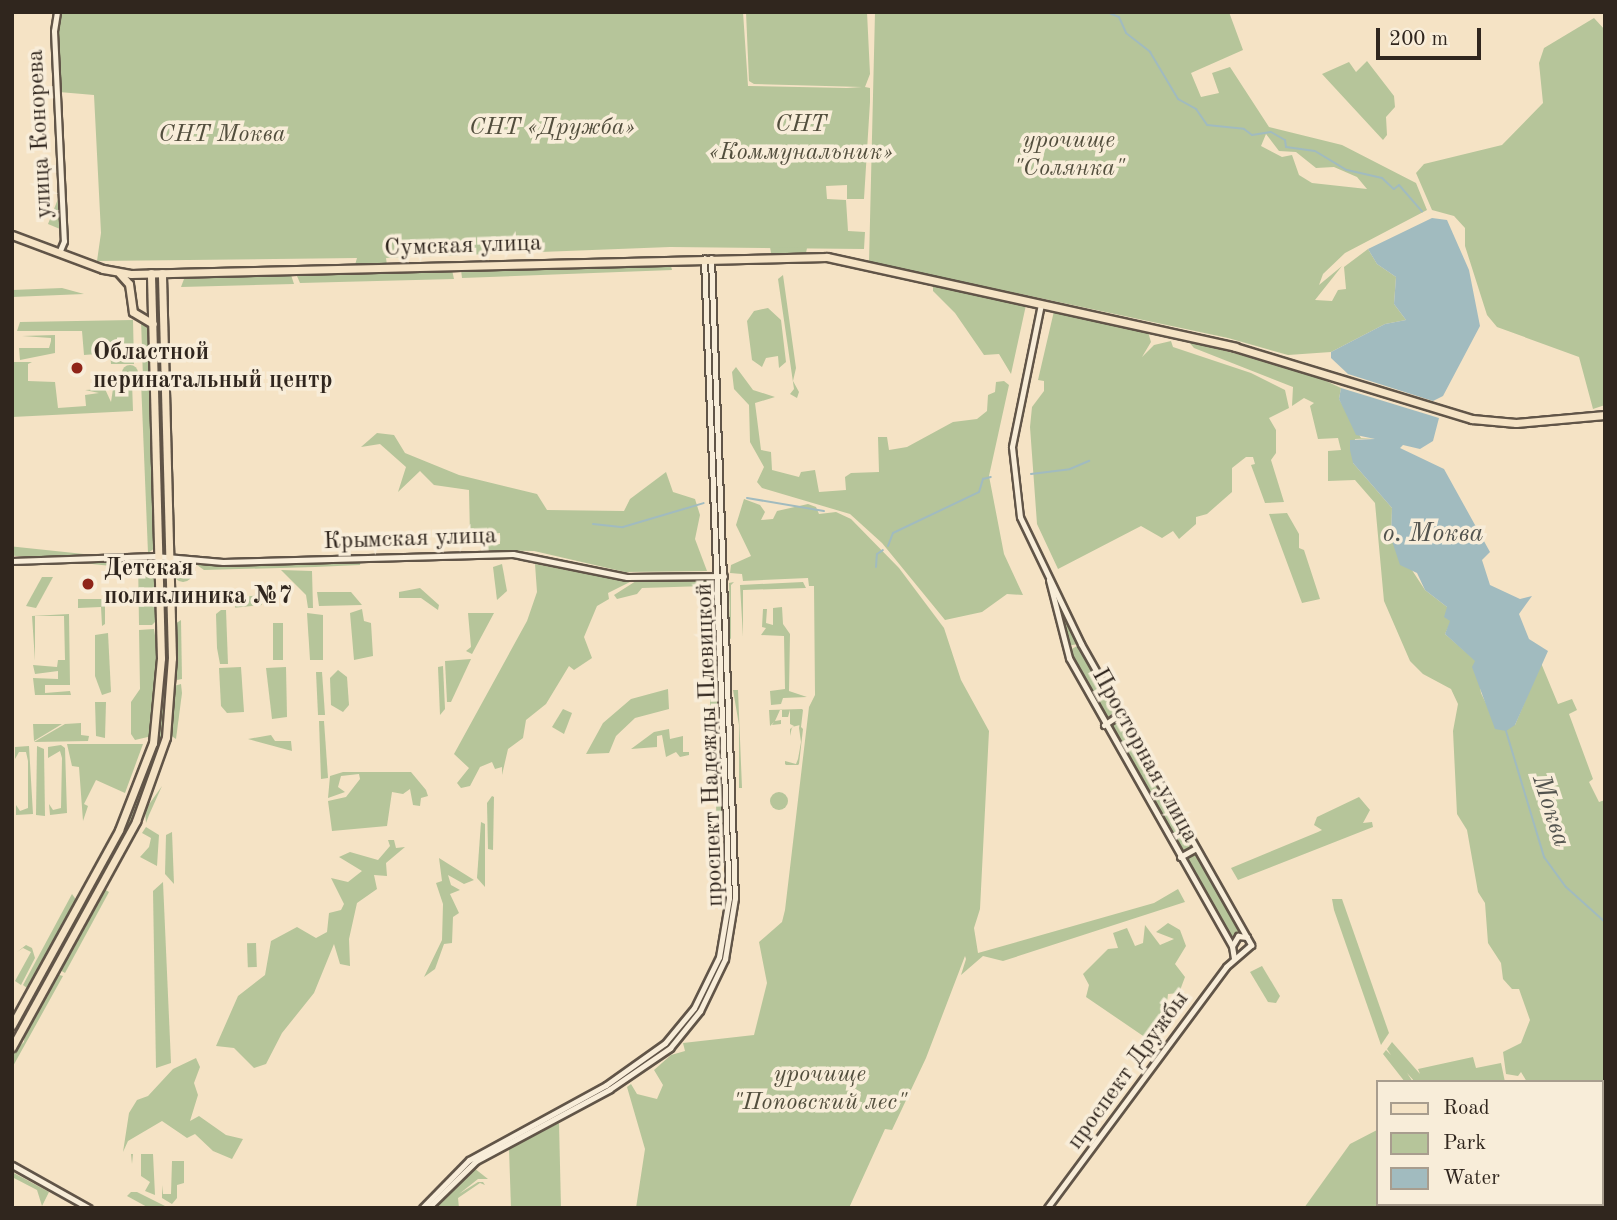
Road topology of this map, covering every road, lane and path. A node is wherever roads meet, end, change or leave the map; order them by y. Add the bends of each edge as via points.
1 (57, 12) edge
2 (12, 235) edge
3 (60, 253) junction
4 (708, 258) junction
5 (119, 273) junction
6 (151, 273) junction
7 (162, 273) junction
8 (1041, 304) junction
9 (163, 314) junction
10 (153, 319) junction
11 (1605, 415) edge
12 (159, 547) junction
13 (169, 547) junction
14 (159, 556) junction
15 (12, 561) edge
16 (169, 562) junction
17 (159, 566) junction
18 (721, 576) junction
19 (1056, 594) junction
20 (1119, 715) junction
21 (1104, 725) junction
22 (119, 830) junction
23 (129, 835) junction
24 (113, 841) junction
25 (122, 847) junction
26 (1196, 848) junction
27 (1180, 857) junction
28 (1248, 937) junction
29 (1233, 947) junction
30 (1240, 954) junction
31 (1232, 961) junction
32 (12, 1025) edge
33 (12, 1047) edge
34 (12, 1166) edge
35 (89, 1208) edge
36 (422, 1208) edge
37 (428, 1208) edge
38 (1047, 1208) edge

1 - 3 main road, улица Конорева via 54,31 64,241
2 - 3 main road, Сумская улица
3 - 5 main road, Сумская улица
4 - 7 main road, Сумская улица
4 - 8 main road, Сумская улица via 827,257
4 - 18 main road, проспект Надежды Плевицкой
5 - 6 main road, Сумская улица
5 - 10 main road via 128,284 133,312
6 - 7 main road, Сумская улица
6 - 10 main road
7 - 9 main road
8 - 11 main road, Сумская улица via 1235,347 1456,416 1516,424
8 - 19 main road, Просторная улица via 1017,412 1012,470 1020,517
9 - 10 main road via 158,310
9 - 13 main road
10 - 12 main road
12 - 13 main road via 164,552
12 - 14 main road
13 - 16 main road
14 - 15 main road, Крымская улица
14 - 16 main road, Крымская улица
14 - 17 main road
16 - 17 main road
16 - 18 main road, Крымская улица via 513,554 627,577
16 - 23 main road via 170,711 156,775
17 - 22 main road via 157,720 147,766
18 - 36 main road, проспект Надежды Плевицкой via 729,898 722,944 707,985 676,1031 649,1056 469,1160
18 - 37 main road, проспект Надежды Плевицкой via 735,898 725,959 710,995 681,1036 657,1058 610,1089 476,1161
19 - 20 main road, Просторная улица
19 - 21 main road, Просторная улица via 1069,659
20 - 21 main road
20 - 26 main road, Просторная улица
21 - 27 main road, Просторная улица
22 - 23 main road via 122,836
22 - 24 main road
23 - 25 main road
24 - 25 main road via 119,839
24 - 32 main road
25 - 33 main road
26 - 27 main road
26 - 28 main road, Просторная улица
27 - 29 main road, Просторная улица
28 - 29 main road via 1237,936
28 - 30 main road via 1250,950
29 - 30 main road, Просторная улица
29 - 31 main road
30 - 31 main road, проспект Дружбы
31 - 38 main road, проспект Дружбы
34 - 35 main road

